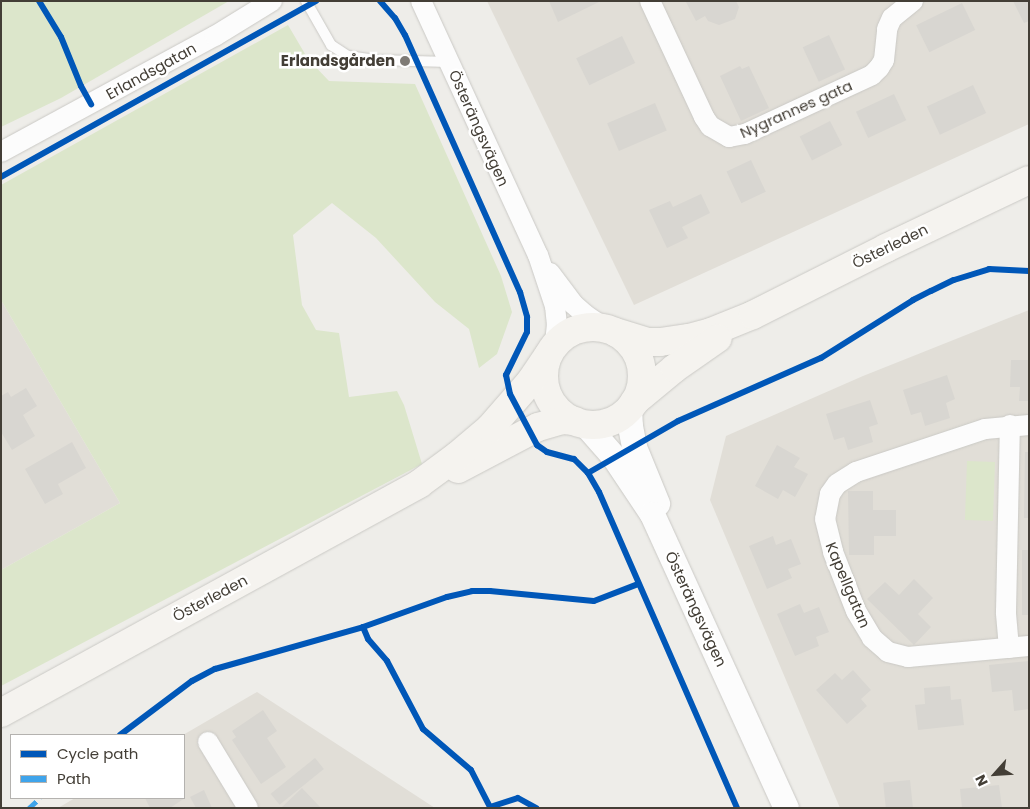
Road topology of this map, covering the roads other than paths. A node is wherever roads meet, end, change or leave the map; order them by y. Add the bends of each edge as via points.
1 (272, 1) edge
2 (306, 1) edge
3 (421, 1) edge
4 (650, 1) edge
5 (913, 1) edge
6 (449, 62) junction
7 (1, 152) edge
8 (1029, 180) edge
9 (538, 255) junction
10 (753, 315) junction
11 (611, 330) junction
12 (552, 349) junction
13 (631, 406) junction
14 (580, 423) junction
15 (1019, 425) edge
16 (419, 484) junction
17 (1019, 647) edge
18 (1, 713) edge
19 (208, 742) dead end
20 (248, 808) edge
21 (786, 808) edge
22 (796, 808) edge

1 - 7 street, Erlandsgatan via 215,36
2 - 6 lane via 331,45 348,56
3 - 6 street, Österängsvägen
4 - 5 street, Nygrannes gata via 704,117 710,126 729,137 745,134 872,75 884,60 887,29 892,18
6 - 9 street, Österängsvägen
8 - 10 main road, Österleden
9 - 11 street, Österängsvägen via 573,304
9 - 12 street, Österängsvägen via 555,306 557,324
10 - 11 main road, Österleden via 711,332 673,342 648,342
10 - 13 main road, Österleden via 675,368
11 - 12 main road, Österleden via 590,326 574,330
11 - 13 main road via 629,343 639,359 641,382
12 - 14 main road via 544,372 546,389 560,412
12 - 16 main road, Österleden via 530,382 490,428
13 - 14 main road, Österleden via 612,420 599,424
13 - 22 street, Österängsvägen via 634,447
14 - 16 main road, Österleden via 563,420 538,427 473,462
14 - 21 street, Österängsvägen via 614,457 652,514
15 - 17 street, Kapellgatan via 1006,612
15 - 17 street, Kapellgatan via 985,429 878,463 844,478 830,494 825,519 833,552 856,611 879,646 898,656 908,657
16 - 18 main road, Österleden
19 - 20 street

